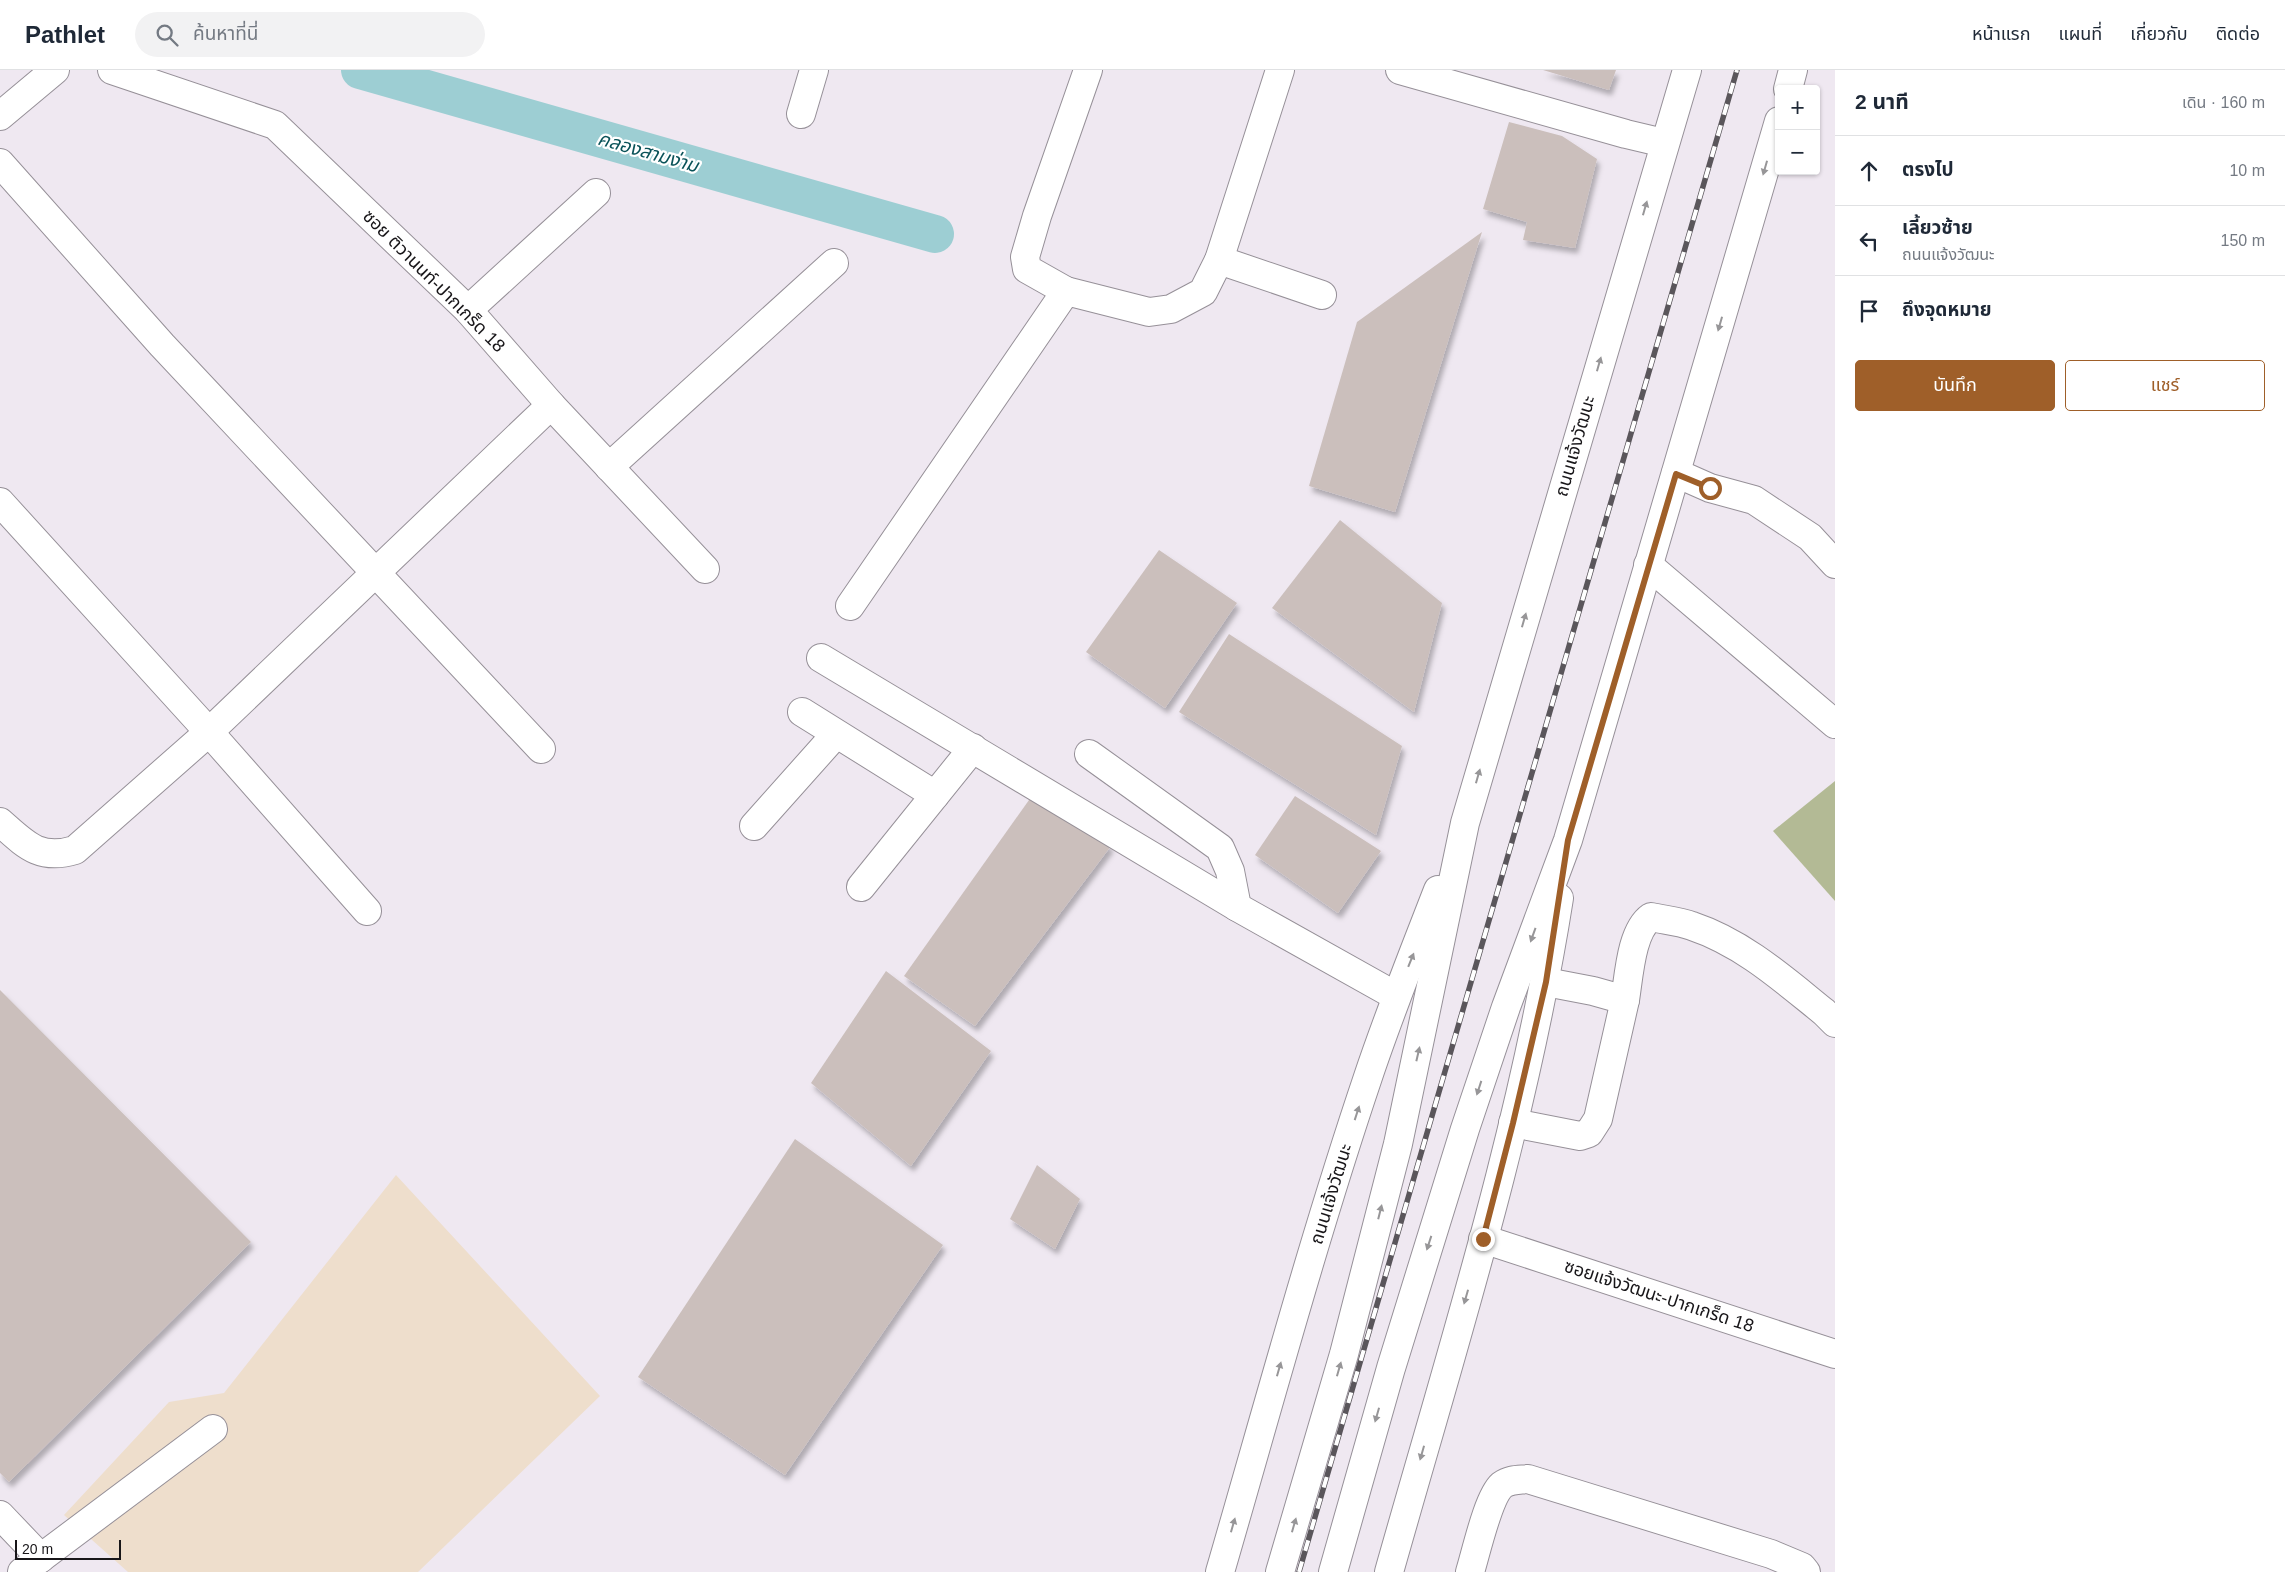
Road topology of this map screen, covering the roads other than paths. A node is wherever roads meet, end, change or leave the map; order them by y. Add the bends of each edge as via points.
1 (55, 70) edge
2 (112, 70) edge
3 (814, 70) edge
4 (1088, 70) edge
5 (1280, 70) edge
6 (1400, 70) edge
7 (1687, 70) edge
8 (1794, 70) edge
9 (1789, 85) edge
10 (801, 114) dead end
11 (0, 116) edge
12 (1776, 130) edge
13 (1664, 143) junction
14 (0, 163) edge
15 (596, 193) dead end
16 (1219, 260) junction
17 (834, 263) dead end
18 (1066, 291) junction
19 (1322, 295) dead end
20 (468, 310) junction
21 (551, 405) junction
22 (609, 467) junction
23 (1676, 474) junction
24 (0, 502) edge
25 (1835, 564) edge
26 (1648, 565) junction
27 (705, 569) dead end
28 (375, 573) junction
29 (850, 606) dead end
30 (822, 658) dead end
31 (802, 712) dead end
32 (1835, 724) edge
33 (209, 732) junction
34 (836, 734) junction
35 (541, 748) dead end
36 (973, 748) junction
37 (1089, 754) dead end
38 (935, 795) junction
39 (0, 822) edge
40 (1465, 823) junction
41 (754, 826) dead end
42 (1568, 840) junction
43 (861, 886) dead end
44 (1237, 906) junction
45 (367, 911) dead end
46 (1546, 982) junction
47 (1396, 996) junction
48 (1625, 1000) junction
49 (1835, 1023) edge
50 (1513, 1123) junction
51 (1483, 1239) junction
52 (1835, 1354) edge
53 (213, 1430) dead end
54 (0, 1515) edge
55 (31, 1565) edge
56 (1220, 1572) edge
57 (1280, 1572) edge
58 (1333, 1572) edge
59 (1388, 1572) edge
60 (1470, 1572) edge
61 (1806, 1572) edge

1 - 11 street
2 - 20 street, ซอย ติวานนท์-ปากเกร็ด 18 via 275,125
3 - 10 street
4 - 18 street via 1025,257 1027,269
5 - 16 street
6 - 13 street
7 - 13 street, ถนนแจ้งวัฒนะ
8 - 9 street
12 -> 23 street
40 -> 13 street, ถนนแจ้งวัฒนะ
14 - 28 street via 162,345
15 - 20 street
16 - 18 street via 1202,292 1170,309 1149,312
16 - 19 street
17 - 22 street
18 - 29 street
20 - 21 street, ซอย ติวานนท์-ปากเกร็ด 18
21 - 22 street, ซอย ติวานนท์-ปากเกร็ด 18
21 - 28 street
22 - 27 street, ซอย ติวานนท์-ปากเกร็ด 18
23 - 25 street via 1710,488 1754,500 1810,537
23 - 26 street
24 - 33 street
26 - 32 street
26 - 42 street
28 - 33 street
28 - 35 street
30 - 36 street
31 - 34 street
33 - 39 street via 75,850 62,854 39,852
33 - 45 street
34 - 38 street
34 - 41 street
36 - 38 street
36 - 44 street
37 - 44 street via 1220,848 1230,871
38 - 43 street
47 -> 40 street, ถนนแจ้งวัฒนะ
57 -> 40 street, ถนนแจ้งวัฒนะ via 1344,1354 1398,1144
42 - 46 street
42 -> 58 street via 1462,1138 1391,1368
44 - 47 street
46 - 48 street
46 - 50 street
56 -> 47 street, ถนนแจ้งวัฒนะ via 1316,1240
48 - 49 street via 1637,936 1650,917 1691,925 1747,953
48 - 50 street via 1598,1119 1589,1133 1580,1136
50 - 51 street
51 - 52 street, ซอยแจ้งวัฒนะ-ปากเกร็ด 18
51 -> 59 street
53 - 55 street
54 - 55 street
60 - 61 street via 1488,1513 1501,1486 1512,1480 1528,1479 1771,1554 1802,1567

